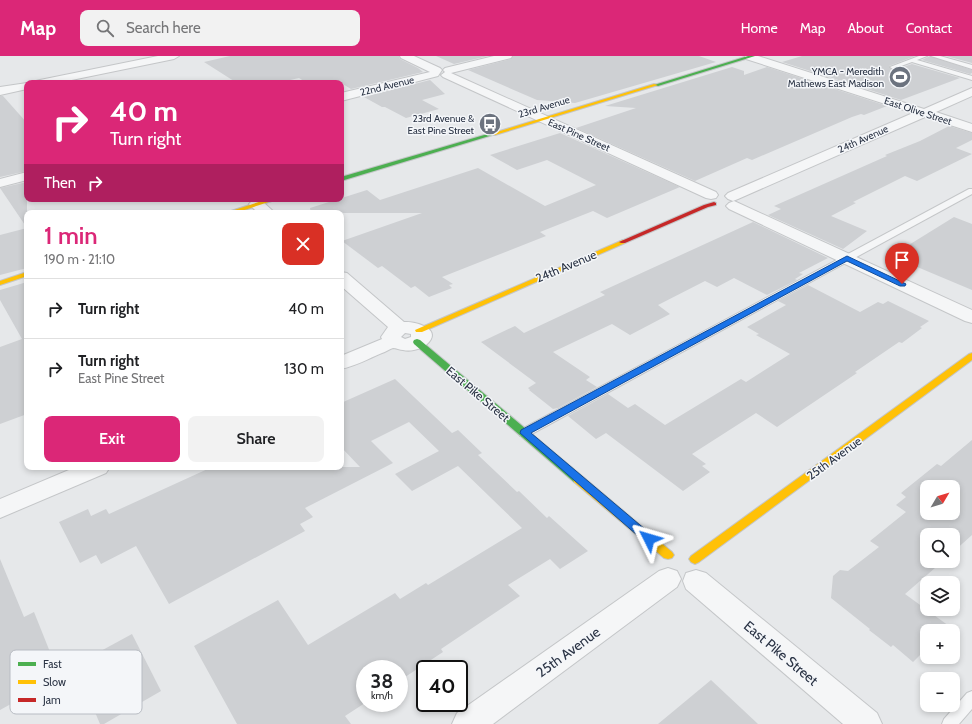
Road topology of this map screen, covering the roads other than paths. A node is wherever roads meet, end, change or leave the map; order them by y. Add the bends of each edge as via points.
1 (174, 56) edge
2 (405, 56) edge
3 (507, 56) edge
4 (752, 56) edge
5 (924, 56) edge
6 (934, 56) edge
7 (911, 60) junction
8 (893, 66) dead end
9 (972, 67) edge
10 (441, 72) junction
11 (972, 78) edge
12 (55, 80) edge
13 (24, 87) edge
14 (0, 91) edge
15 (972, 92) edge
16 (344, 97) edge
17 (924, 112) junction
18 (544, 119) junction
19 (972, 128) edge
20 (24, 177) edge
21 (344, 178) edge
22 (0, 183) edge
23 (972, 191) edge
24 (712, 199) junction
25 (734, 201) junction
26 (271, 202) edge
27 (262, 209) edge
28 (847, 258) junction
29 (24, 275) edge
30 (344, 280) edge
31 (0, 283) edge
32 (972, 317) edge
33 (407, 335) junction
34 (972, 356) edge
35 (344, 362) edge
36 (524, 433) junction
37 (91, 470) edge
38 (0, 509) edge
39 (668, 567) junction
40 (695, 570) junction
41 (972, 698) edge
42 (468, 724) edge
43 (866, 724) edge
44 (949, 724) edge

1 - 12 street
2 - 10 street, East Pine Street
3 - 10 street, 22nd Avenue
4 - 17 street, East Olive Street
4 - 18 street, 23rd Avenue
5 - 7 lane
6 - 9 lane
7 - 8 lane
7 - 11 lane
10 - 16 street, 22nd Avenue
10 - 18 street, East Pine Street
13 - 14 street
15 - 17 street, 24th Avenue
17 - 19 street, East Olive Street
17 - 25 street, 24th Avenue
18 - 21 street, 23rd Avenue
18 - 24 street, East Pine Street
20 - 22 street
23 - 28 lane
24 - 25 street, East Pine Street via 725,206
24 - 33 street, 24th Avenue via 706,206
25 - 28 street
26 - 27 street
28 - 32 street
28 - 36 lane
29 - 31 street
30 - 33 street, East Pike Street
33 - 35 street, 24th Avenue
33 - 36 street, East Pike Street
34 - 40 street, 25th Avenue
36 - 39 street, East Pike Street
37 - 38 street
39 - 40 street via 680,552 688,554
39 - 42 street, 25th Avenue
40 - 43 street, East Pike Street
41 - 44 lane

